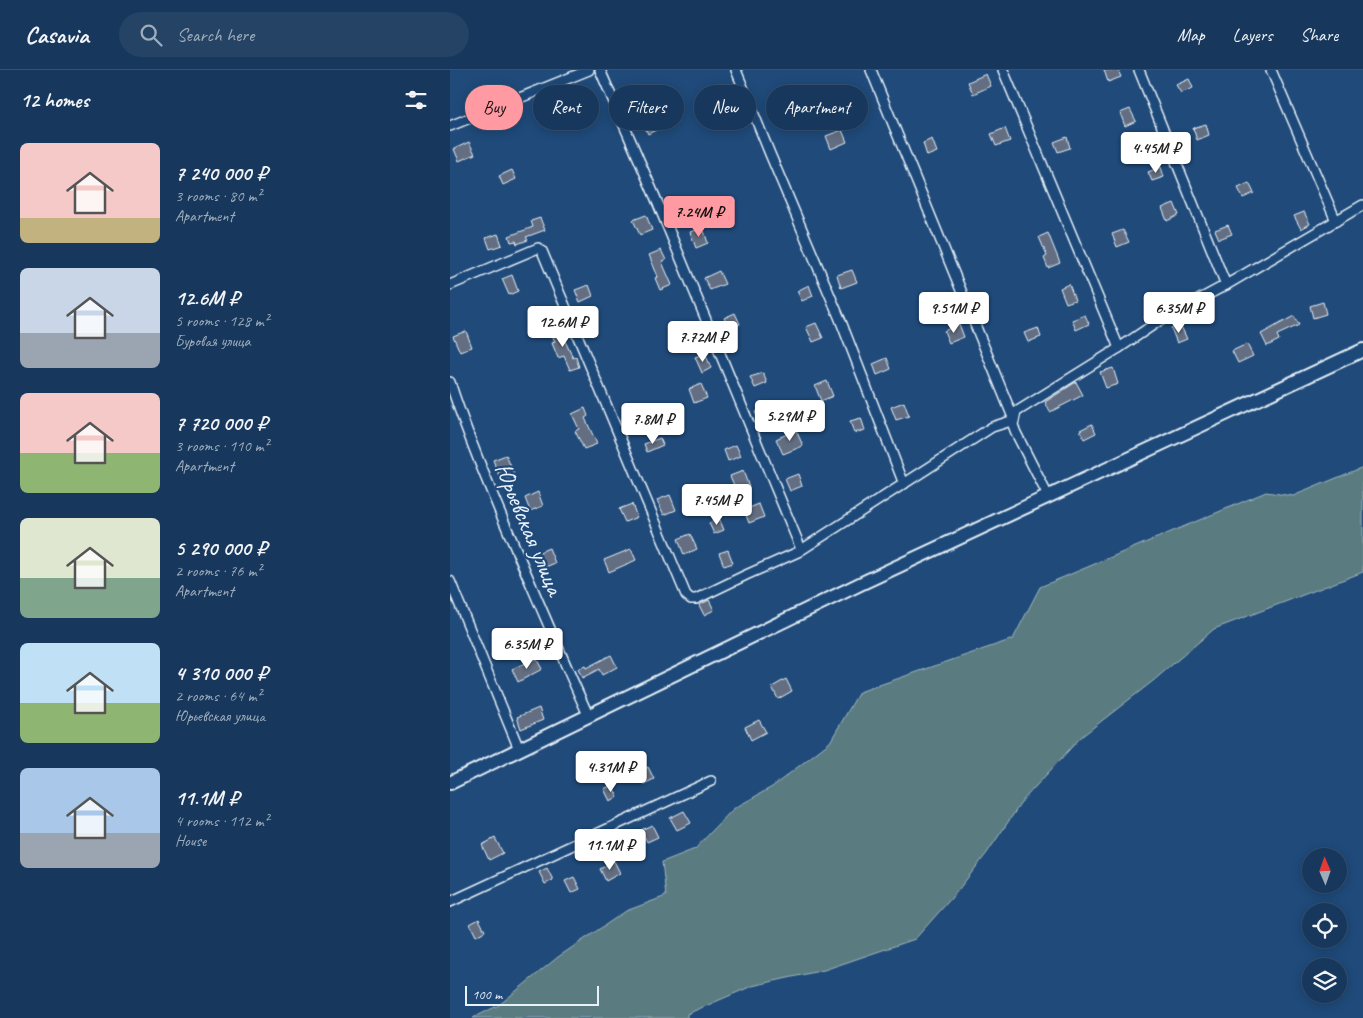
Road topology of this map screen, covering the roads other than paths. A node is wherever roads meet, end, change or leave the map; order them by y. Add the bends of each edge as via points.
1 (589, 70) edge
2 (600, 70) edge
3 (736, 70) edge
4 (871, 70) edge
5 (1003, 70) edge
6 (1139, 70) edge
7 (1271, 70) edge
8 (450, 126) edge
9 (1363, 206) edge
10 (1336, 221) junction
11 (1226, 284) junction
12 (450, 285) edge
13 (1119, 348) junction
14 (1363, 350) edge
15 (450, 382) edge
16 (1014, 420) junction
17 (904, 484) junction
18 (1048, 496) junction
19 (801, 549) junction
20 (450, 581) edge
21 (589, 717) junction
22 (519, 749) junction
23 (711, 781) dead end
24 (450, 783) edge
25 (450, 902) edge

1 - 8 street
2 - 19 street
3 - 17 street via 840,319
4 - 16 street
5 - 13 street
6 - 11 street
7 - 10 street
9 - 10 street
10 - 11 street
11 - 13 street via 1159,321
12 - 19 street via 538,248 542,251 686,595 691,599
13 - 16 street via 1021,408
14 - 18 main road
15 - 21 street, Юрьевская улица via 504,522
16 - 17 street via 992,427
16 - 18 street via 1016,433
17 - 19 street
18 - 21 main road
20 - 22 street
21 - 22 main road
22 - 24 main road
23 - 25 street

